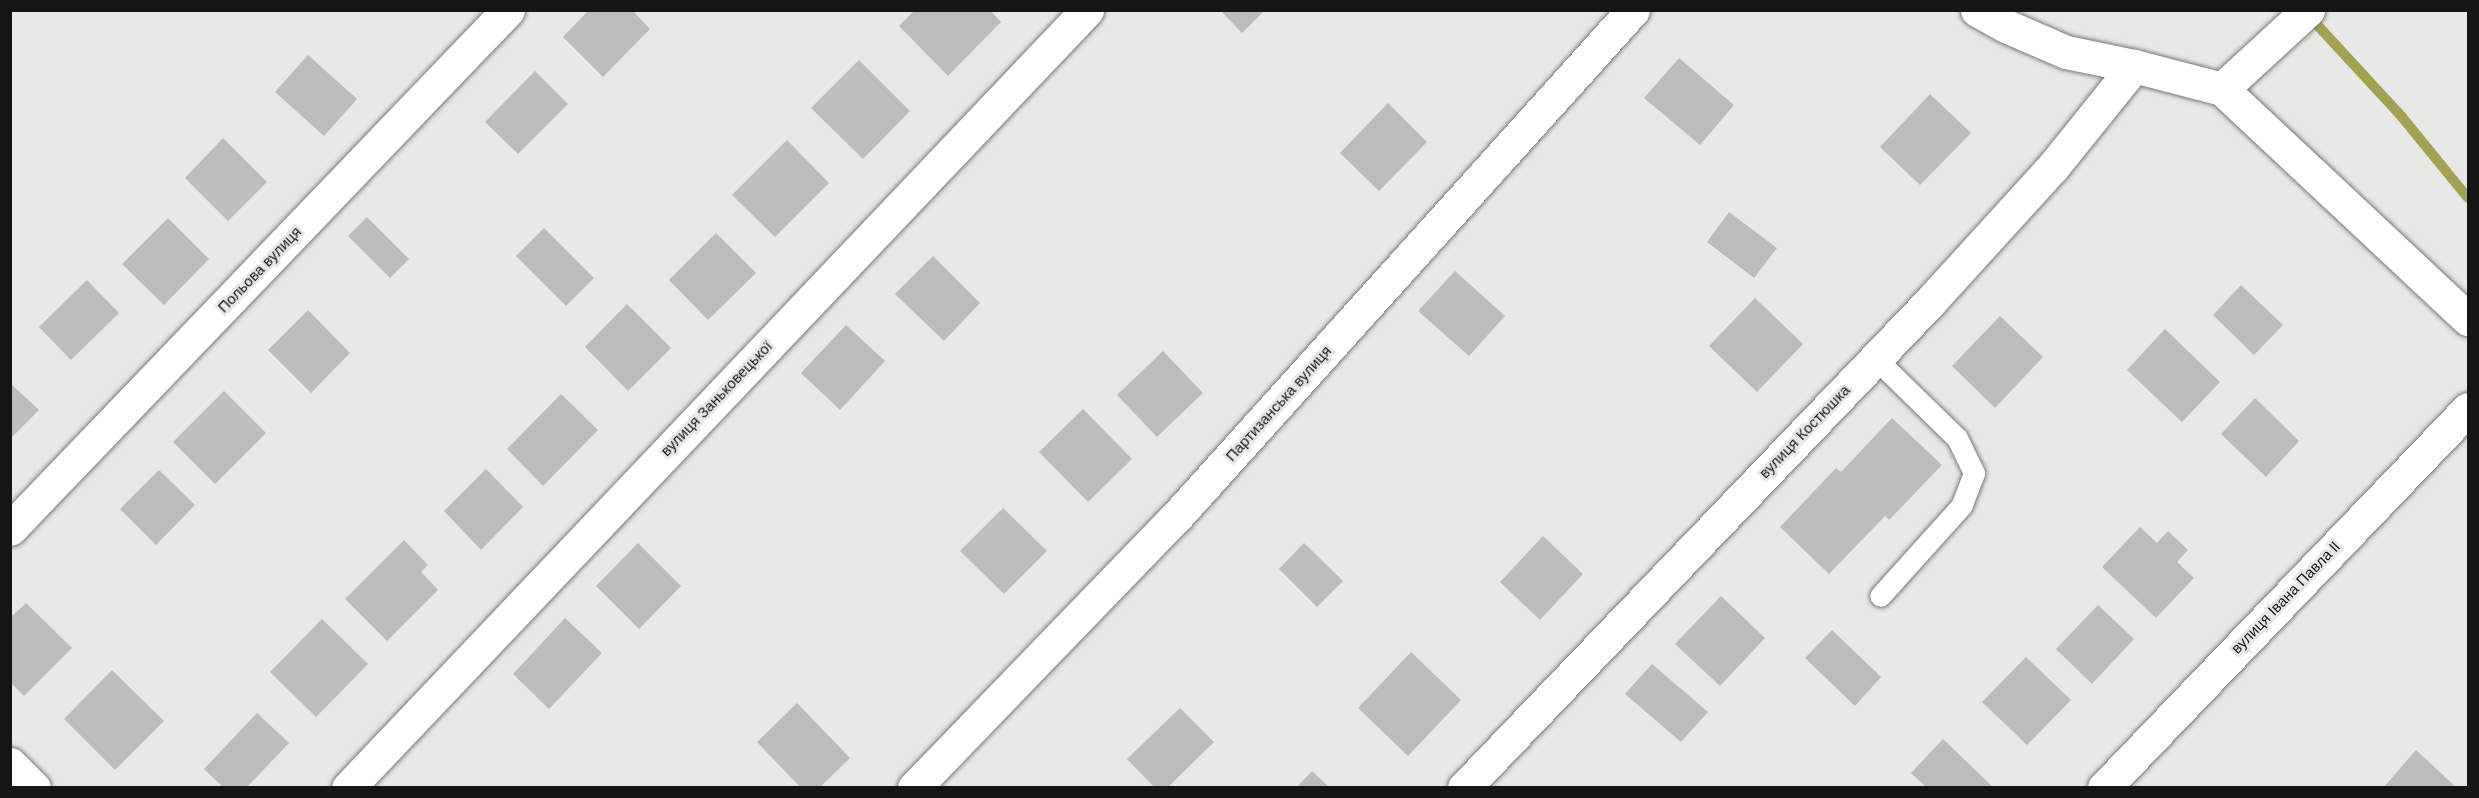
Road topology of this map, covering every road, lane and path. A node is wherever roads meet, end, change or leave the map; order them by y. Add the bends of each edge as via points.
1 (508, 10) edge
2 (1087, 10) edge
3 (1633, 10) edge
4 (1977, 10) edge
5 (2308, 10) edge
6 (2134, 66) junction
7 (2222, 89) junction
8 (2469, 319) edge
9 (1876, 359) junction
10 (2469, 409) edge
11 (10, 529) edge
12 (1880, 596) dead end
13 (10, 764) edge
14 (34, 788) edge
15 (348, 788) edge
16 (914, 788) edge
17 (1464, 788) edge
18 (2104, 788) edge

1 - 11 street, Польова вулиця
2 - 15 street, вулиця Заньковецької
3 - 16 street, Партизанська вулиця via 1177,516
4 - 6 street via 2066,52
5 - 7 street
6 - 7 street
6 - 9 street, вулиця Костюшка via 2052,168
7 - 8 street
9 - 12 lane via 1957,438 1974,472 1962,505
9 - 17 street, вулиця Костюшка
10 - 18 street, вулиця Івана Павла II
13 - 14 street

